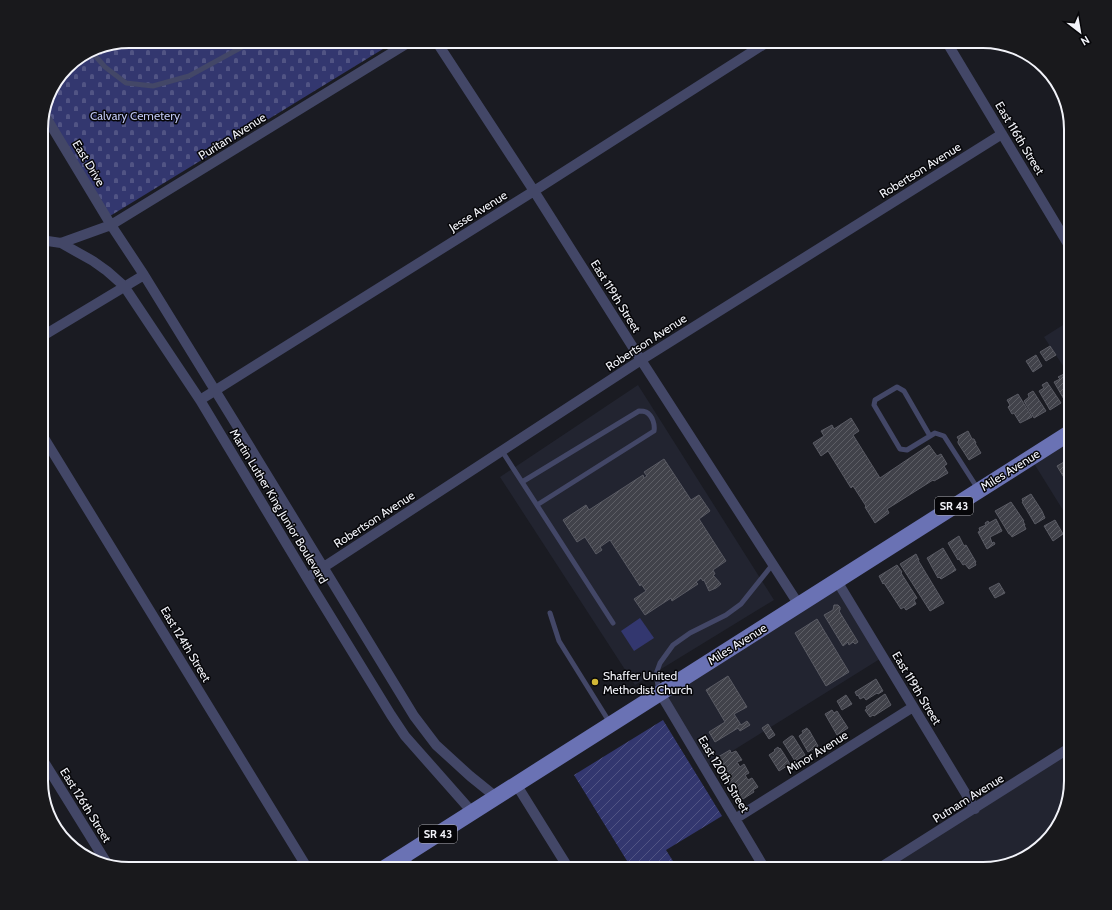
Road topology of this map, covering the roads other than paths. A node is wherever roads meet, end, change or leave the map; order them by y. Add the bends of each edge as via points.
1 (240, 48) edge
2 (400, 48) edge
3 (441, 48) edge
4 (758, 48) edge
5 (950, 48) edge
6 (95, 56) edge
7 (49, 121) edge
8 (1002, 134) junction
9 (534, 191) junction
10 (111, 225) junction
11 (1064, 237) edge
12 (48, 241) edge
13 (61, 243) junction
14 (144, 275) junction
15 (124, 286) junction
16 (48, 333) edge
17 (641, 360) junction
18 (214, 391) junction
19 (200, 400) junction
20 (930, 436) junction
21 (1064, 436) edge
22 (48, 444) edge
23 (502, 451) junction
24 (522, 482) junction
25 (978, 490) junction
26 (537, 505) junction
27 (773, 564) junction
28 (324, 568) junction
29 (307, 578) junction
30 (837, 580) junction
31 (799, 605) junction
32 (550, 613) dead end
33 (613, 623) dead end
34 (660, 693) junction
35 (914, 707) junction
36 (610, 724) junction
37 (1064, 751) edge
38 (48, 769) edge
39 (516, 784) junction
40 (496, 797) junction
41 (974, 809) junction
42 (473, 813) junction
43 (735, 819) junction
44 (104, 858) edge
45 (304, 862) edge
46 (409, 862) edge
47 (565, 862) edge
48 (761, 862) edge
49 (889, 862) edge

1 - 6 lane via 188,76 153,86 126,83
2 - 10 street, Puritan Avenue
3 - 9 street, East 119th Street
4 - 9 street, Jesse Avenue
5 - 8 street, East 116th Street
7 - 10 street, East Drive
8 - 11 street, East 116th Street
8 - 17 street, Robertson Avenue
9 - 17 street, East 119th Street
9 - 18 street, Jesse Avenue
10 - 13 street, Puritan Avenue
10 - 14 street, Martin Luther King Junior Boulevard
12 - 13 street, Martin Luther King Junior Boulevard
13 - 15 street, Martin Luther King Junior Boulevard via 108,271
14 - 15 street
14 - 18 street, Martin Luther King Junior Boulevard
15 - 16 street
15 - 19 street, Martin Luther King Junior Boulevard
17 - 23 street, Robertson Avenue
17 - 27 street, East 119th Street
18 - 19 street, Jesse Avenue
18 - 28 street, Martin Luther King Junior Boulevard
19 - 29 street, Martin Luther King Junior Boulevard
20 - 20 lane via 907,450 900,449 874,406 875,400 897,387 904,391
20 - 25 lane via 935,433 944,436
21 - 25 main road, Miles Avenue / SR 43
22 - 45 street, East 124th Street
23 - 24 lane
23 - 28 street, Robertson Avenue
24 - 26 lane
24 - 26 lane via 639,411 646,412 652,418 654,431
25 - 30 main road, Miles Avenue / SR 43
26 - 33 lane
27 - 31 street, East 119th Street
27 - 34 lane via 741,604 673,645 660,663 656,674
28 - 29 street, Robertson Avenue
28 - 40 street, Martin Luther King Junior Boulevard via 414,716 436,745
29 - 42 street, Martin Luther King Junior Boulevard via 405,736
30 - 31 main road, Miles Avenue / SR 43
30 - 35 street, East 119th Street
31 - 34 main road, Miles Avenue / SR 43
32 - 36 lane via 558,640
34 - 36 main road, Miles Avenue / SR 43
34 - 43 street, East 120th Street
35 - 41 street, East 119th Street
35 - 43 street, Minor Avenue
36 - 39 main road, Miles Avenue / SR 43
37 - 41 street, Putnam Avenue
38 - 44 street, East 126th Street
39 - 40 main road, Miles Avenue / SR 43
39 - 47 street
40 - 42 main road, Miles Avenue / SR 43
41 - 49 street, Putnam Avenue
42 - 46 main road, Miles Avenue / SR 43
43 - 48 street, East 120th Street

